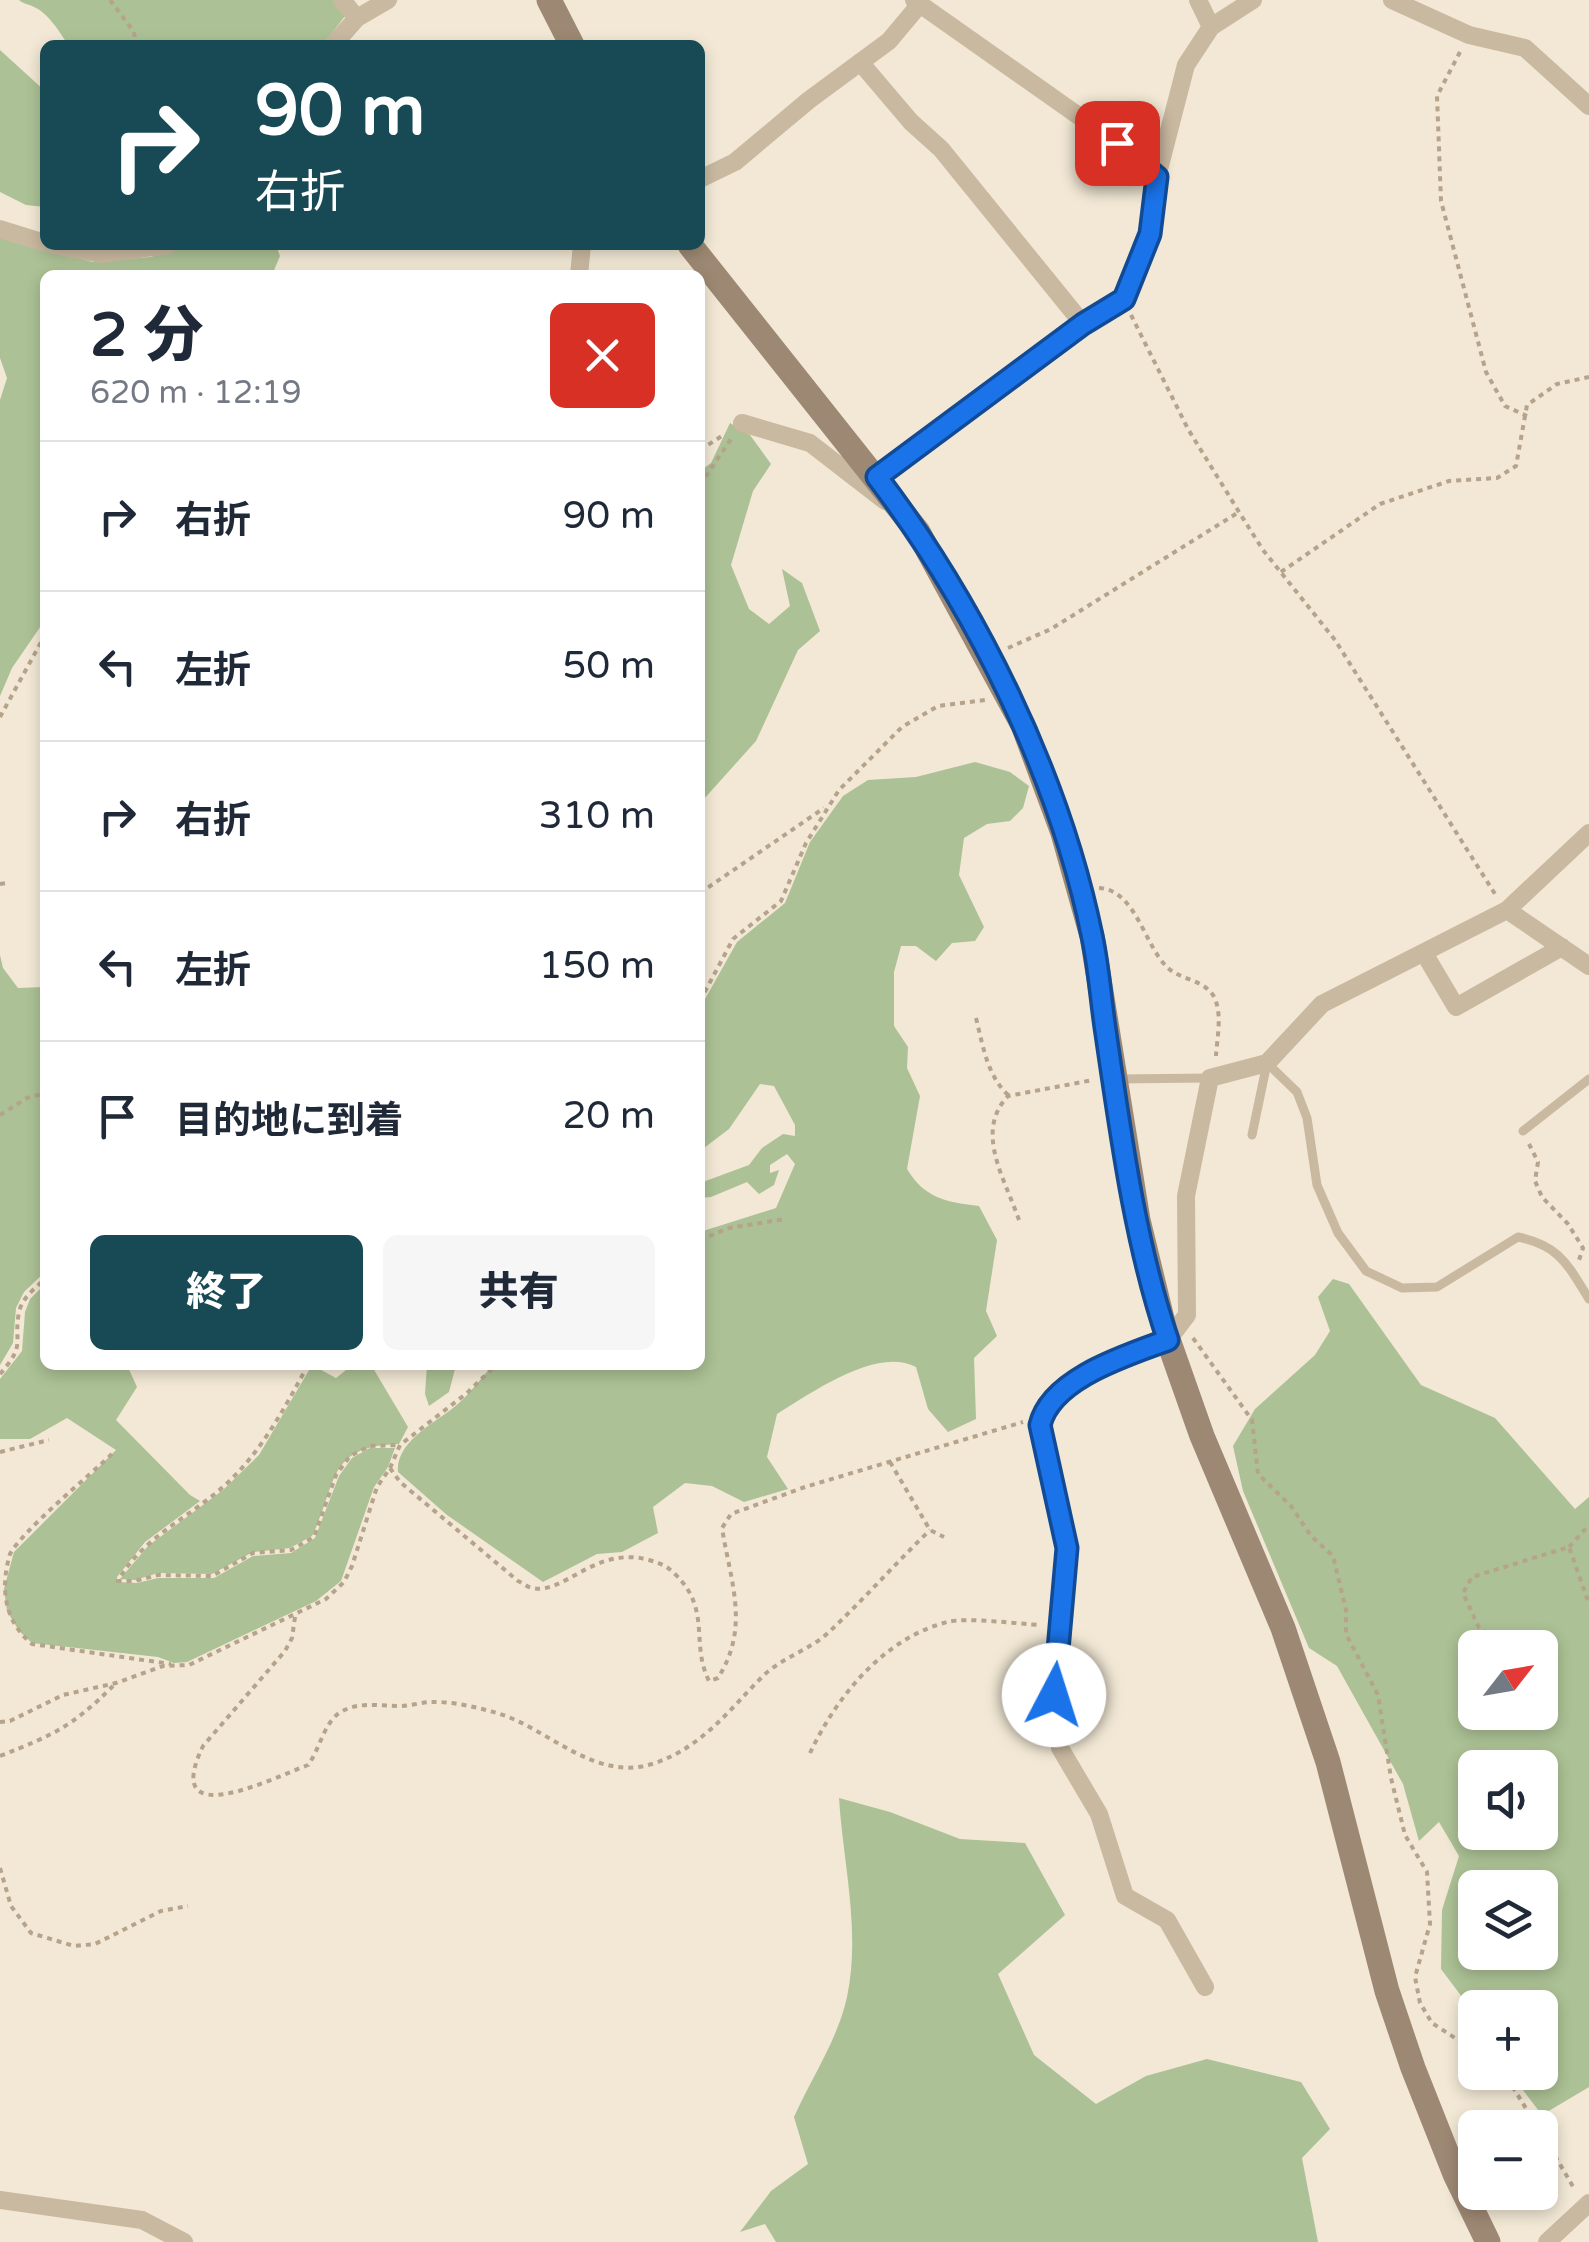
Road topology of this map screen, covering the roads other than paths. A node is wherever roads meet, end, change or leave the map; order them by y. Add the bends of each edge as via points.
1 (342, 0) edge
2 (388, 0) edge
3 (549, 0) edge
4 (1198, 0) edge
5 (1252, 0) edge
6 (1392, 0) edge
7 (922, 3) edge
8 (357, 18) junction
9 (1211, 27) junction
10 (338, 40) edge
11 (569, 40) edge
12 (860, 62) junction
13 (1589, 106) edge
14 (705, 176) edge
15 (1157, 177) junction
16 (0, 229) edge
17 (40, 241) edge
18 (80, 250) edge
19 (131, 250) edge
20 (694, 250) edge
21 (1083, 324) junction
22 (742, 423) road end
23 (877, 477) junction
24 (906, 516) junction
25 (1589, 833) edge
26 (1507, 910) junction
27 (1562, 948) junction
28 (1424, 953) junction
29 (1589, 966) edge
30 (1267, 1063) junction
31 (1212, 1077) junction
32 (1113, 1078) junction
33 (1589, 1079) edge
34 (1523, 1131) road end
35 (1252, 1135) dead end
36 (1589, 1300) edge
37 (1174, 1332) junction
38 (1205, 1988) dead end
39 (0, 2200) edge
40 (1587, 2205) edge
41 (184, 2242) edge
42 (1488, 2242) edge
43 (1547, 2242) edge

1 - 8 street
2 - 8 street
3 - 11 street
4 - 9 street
5 - 9 street
6 - 13 street via 1470,34 1525,48
7 - 12 street
7 - 15 street
8 - 10 street
9 - 15 street via 1186,65
12 - 14 street via 735,162
12 - 21 street
15 - 21 street via 1150,234 1124,299
16 - 17 street
18 - 19 street
20 - 23 street
21 - 23 street
22 - 24 street via 810,443
23 - 24 street
24 - 32 street via 1008,695 1057,814 1092,936
25 - 26 street
26 - 27 street
26 - 28 street
27 - 28 street via 1456,1007
27 - 29 street
28 - 30 street via 1322,1004
30 - 31 street
30 - 35 lane
30 - 36 lane via 1297,1092 1317,1185 1338,1233 1366,1271 1402,1288 1438,1288 1518,1238 1546,1244
31 - 32 lane
31 - 37 street via 1186,1196 1187,1315
32 - 37 street via 1138,1220
33 - 34 lane
37 - 38 street via 1102,1364 1059,1395 1041,1422 1067,1548 1054,1695 1060,1748 1098,1814 1125,1896 1167,1920
37 - 42 street via 1202,1436 1282,1628 1328,1762 1386,1991
39 - 41 street via 142,2220
40 - 43 street

